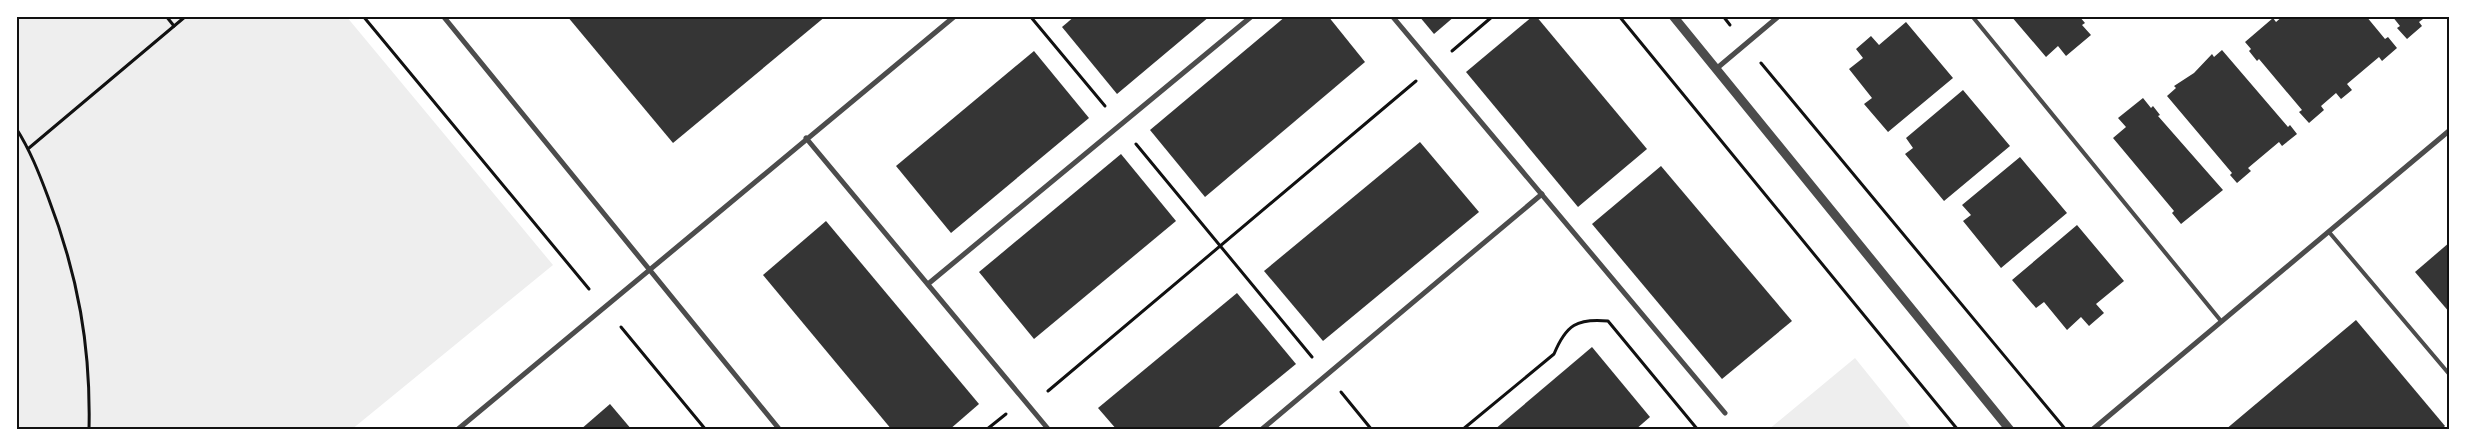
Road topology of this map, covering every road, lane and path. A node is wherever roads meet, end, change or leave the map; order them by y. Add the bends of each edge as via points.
1 (166, 16) edge
2 (186, 16) edge
3 (363, 16) edge
4 (443, 16) edge
5 (955, 16) edge
6 (1030, 16) edge
7 (1252, 16) edge
8 (1392, 16) edge
9 (1493, 16) edge
10 (1620, 16) edge
11 (1673, 16) edge
12 (1723, 16) edge
13 (1779, 16) edge
14 (1972, 16) edge
15 (174, 26) junction
16 (1746, 44) junction
17 (1434, 67) junction
18 (1716, 69) junction
19 (1120, 126) junction
20 (16, 128) edge
21 (2450, 130) edge
22 (806, 138) junction
23 (29, 148) junction
24 (1542, 194) junction
25 (2329, 232) junction
26 (1220, 247) junction
27 (651, 270) junction
28 (928, 284) junction
29 (605, 309) junction
30 (2221, 321) junction
31 (1327, 375) junction
32 (2450, 375) edge
33 (1030, 407) junction
34 (1725, 413) dead end
35 (89, 430) edge
36 (456, 430) edge
37 (706, 430) edge
38 (780, 430) edge
39 (1049, 430) edge
40 (1261, 430) edge
41 (1372, 430) edge
42 (1462, 430) edge
43 (1698, 430) edge
44 (1958, 430) edge
45 (2010, 430) edge
46 (2066, 430) edge
47 (2092, 430) edge

1 - 15 path
2 - 15 path
3 - 29 path
4 - 27 street
5 - 22 street
6 - 19 path
7 - 19 street
8 - 17 street
9 - 17 path
10 - 44 path
11 - 18 street
12 - 16 path
13 - 16 street
14 - 30 lane
15 - 23 path
16 - 18 street
16 - 46 path
17 - 24 street
17 - 26 path
18 - 45 street
19 - 26 path
19 - 28 street
20 - 23 path
21 - 25 street
22 - 27 street
22 - 28 street
23 - 35 path via 63,236 81,306 88,364
24 - 31 street
24 - 34 street
25 - 30 street
25 - 32 lane
26 - 31 path
26 - 33 path
27 - 29 street
27 - 38 street
28 - 33 street
29 - 36 street
29 - 37 path
30 - 47 street
31 - 40 street
31 - 41 path
33 - 39 street
42 - 43 path via 1554,354 1562,336 1575,324 1591,319 1608,321

